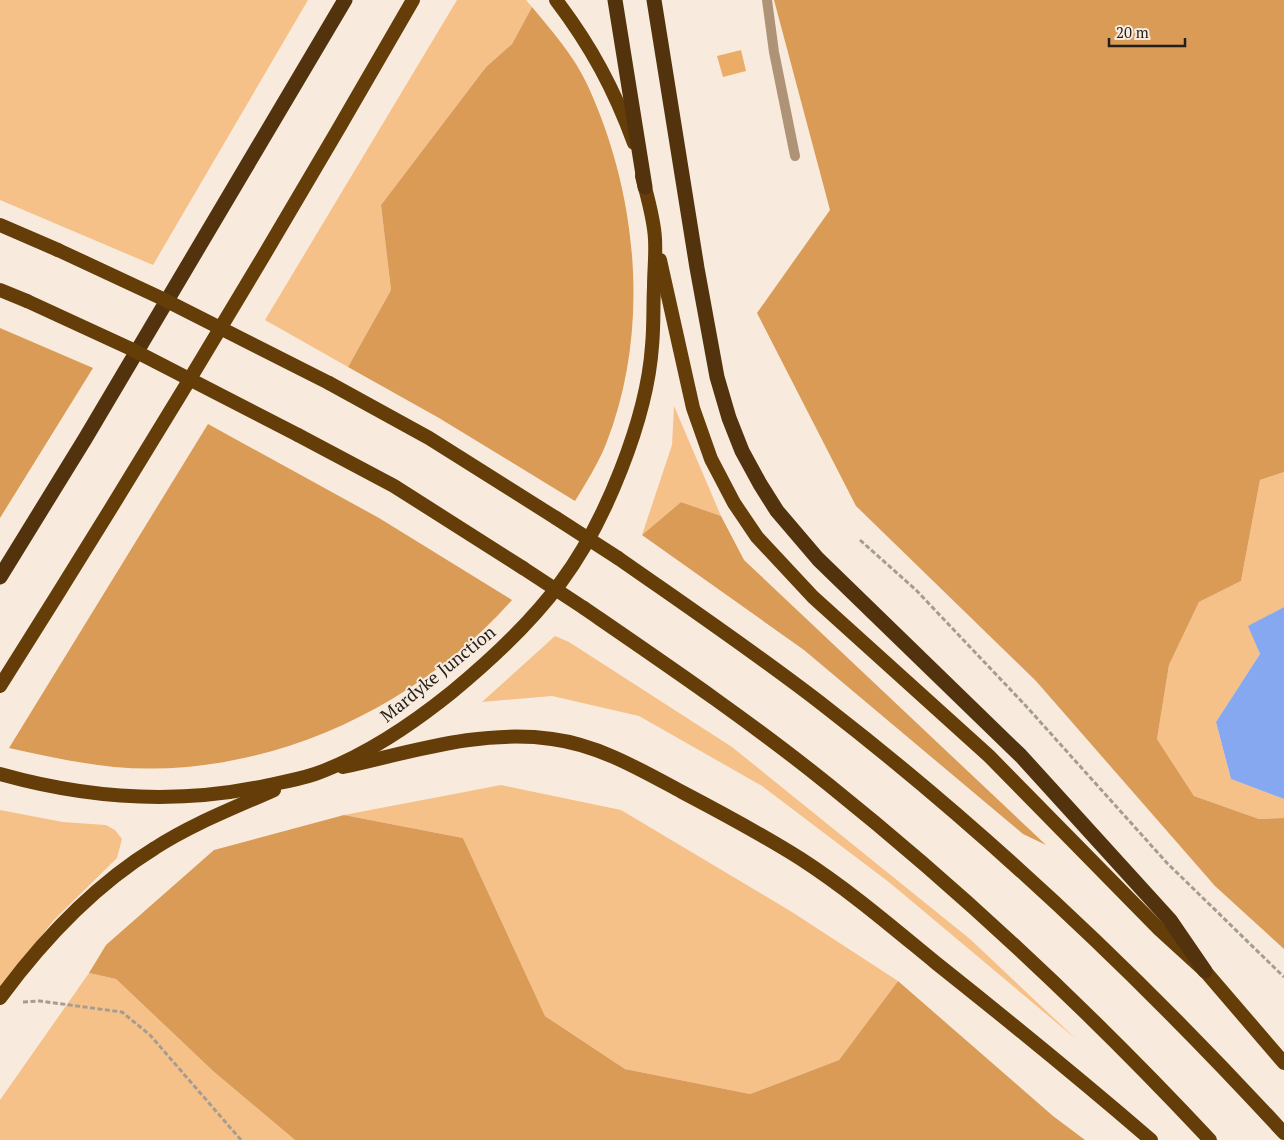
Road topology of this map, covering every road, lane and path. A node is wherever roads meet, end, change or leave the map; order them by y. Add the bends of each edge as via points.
1 (345, 0) edge
2 (413, 0) edge
3 (556, 0) edge
4 (615, 0) edge
5 (654, 0) edge
6 (767, 0) edge
7 (794, 156) dead end
8 (645, 187) junction
9 (0, 225) edge
10 (655, 238) junction
11 (0, 290) edge
12 (860, 540) dead end
13 (0, 577) edge
14 (0, 686) edge
15 (317, 773) junction
16 (0, 774) edge
17 (298, 779) junction
18 (1205, 971) junction
19 (1284, 978) edge
20 (0, 998) edge
21 (16, 1002) dead end
22 (1284, 1062) edge
23 (1284, 1133) edge
24 (241, 1140) edge
25 (1151, 1140) edge
26 (1210, 1140) edge

1 - 13 highway via 86,439
2 - 14 highway via 243,293
3 - 8 highway, Mardyke Junction via 584,38 606,77 634,143
4 - 8 highway
5 - 18 highway via 717,377 728,418 760,484 777,511 818,559 1020,756 1170,920
6 - 7 lane
8 - 10 highway, Mardyke Junction
9 - 23 highway, bridge via 178,306 429,438 618,558 745,646 828,708 987,840 1212,1054
10 - 15 highway, Mardyke Junction via 652,348 641,404 612,492 562,582 504,646 426,712 382,743
10 - 18 highway via 693,408 711,459 734,503 757,537 813,597 989,756 1159,930
11 - 26 highway, bridge via 129,348 394,486 584,608 704,692 828,784 920,860 1063,990 1142,1067
12 - 19 path via 916,590 1167,863
15 - 17 highway, Mardyke Junction
15 - 25 highway via 470,738 500,736 554,739 610,756 705,804 802,860 1005,1018
16 - 17 highway, Mardyke Junction via 94,794 163,798 231,793
17 - 20 highway via 154,848 91,898 39,950
18 - 22 highway
21 - 24 path via 40,1001 122,1012 150,1035

